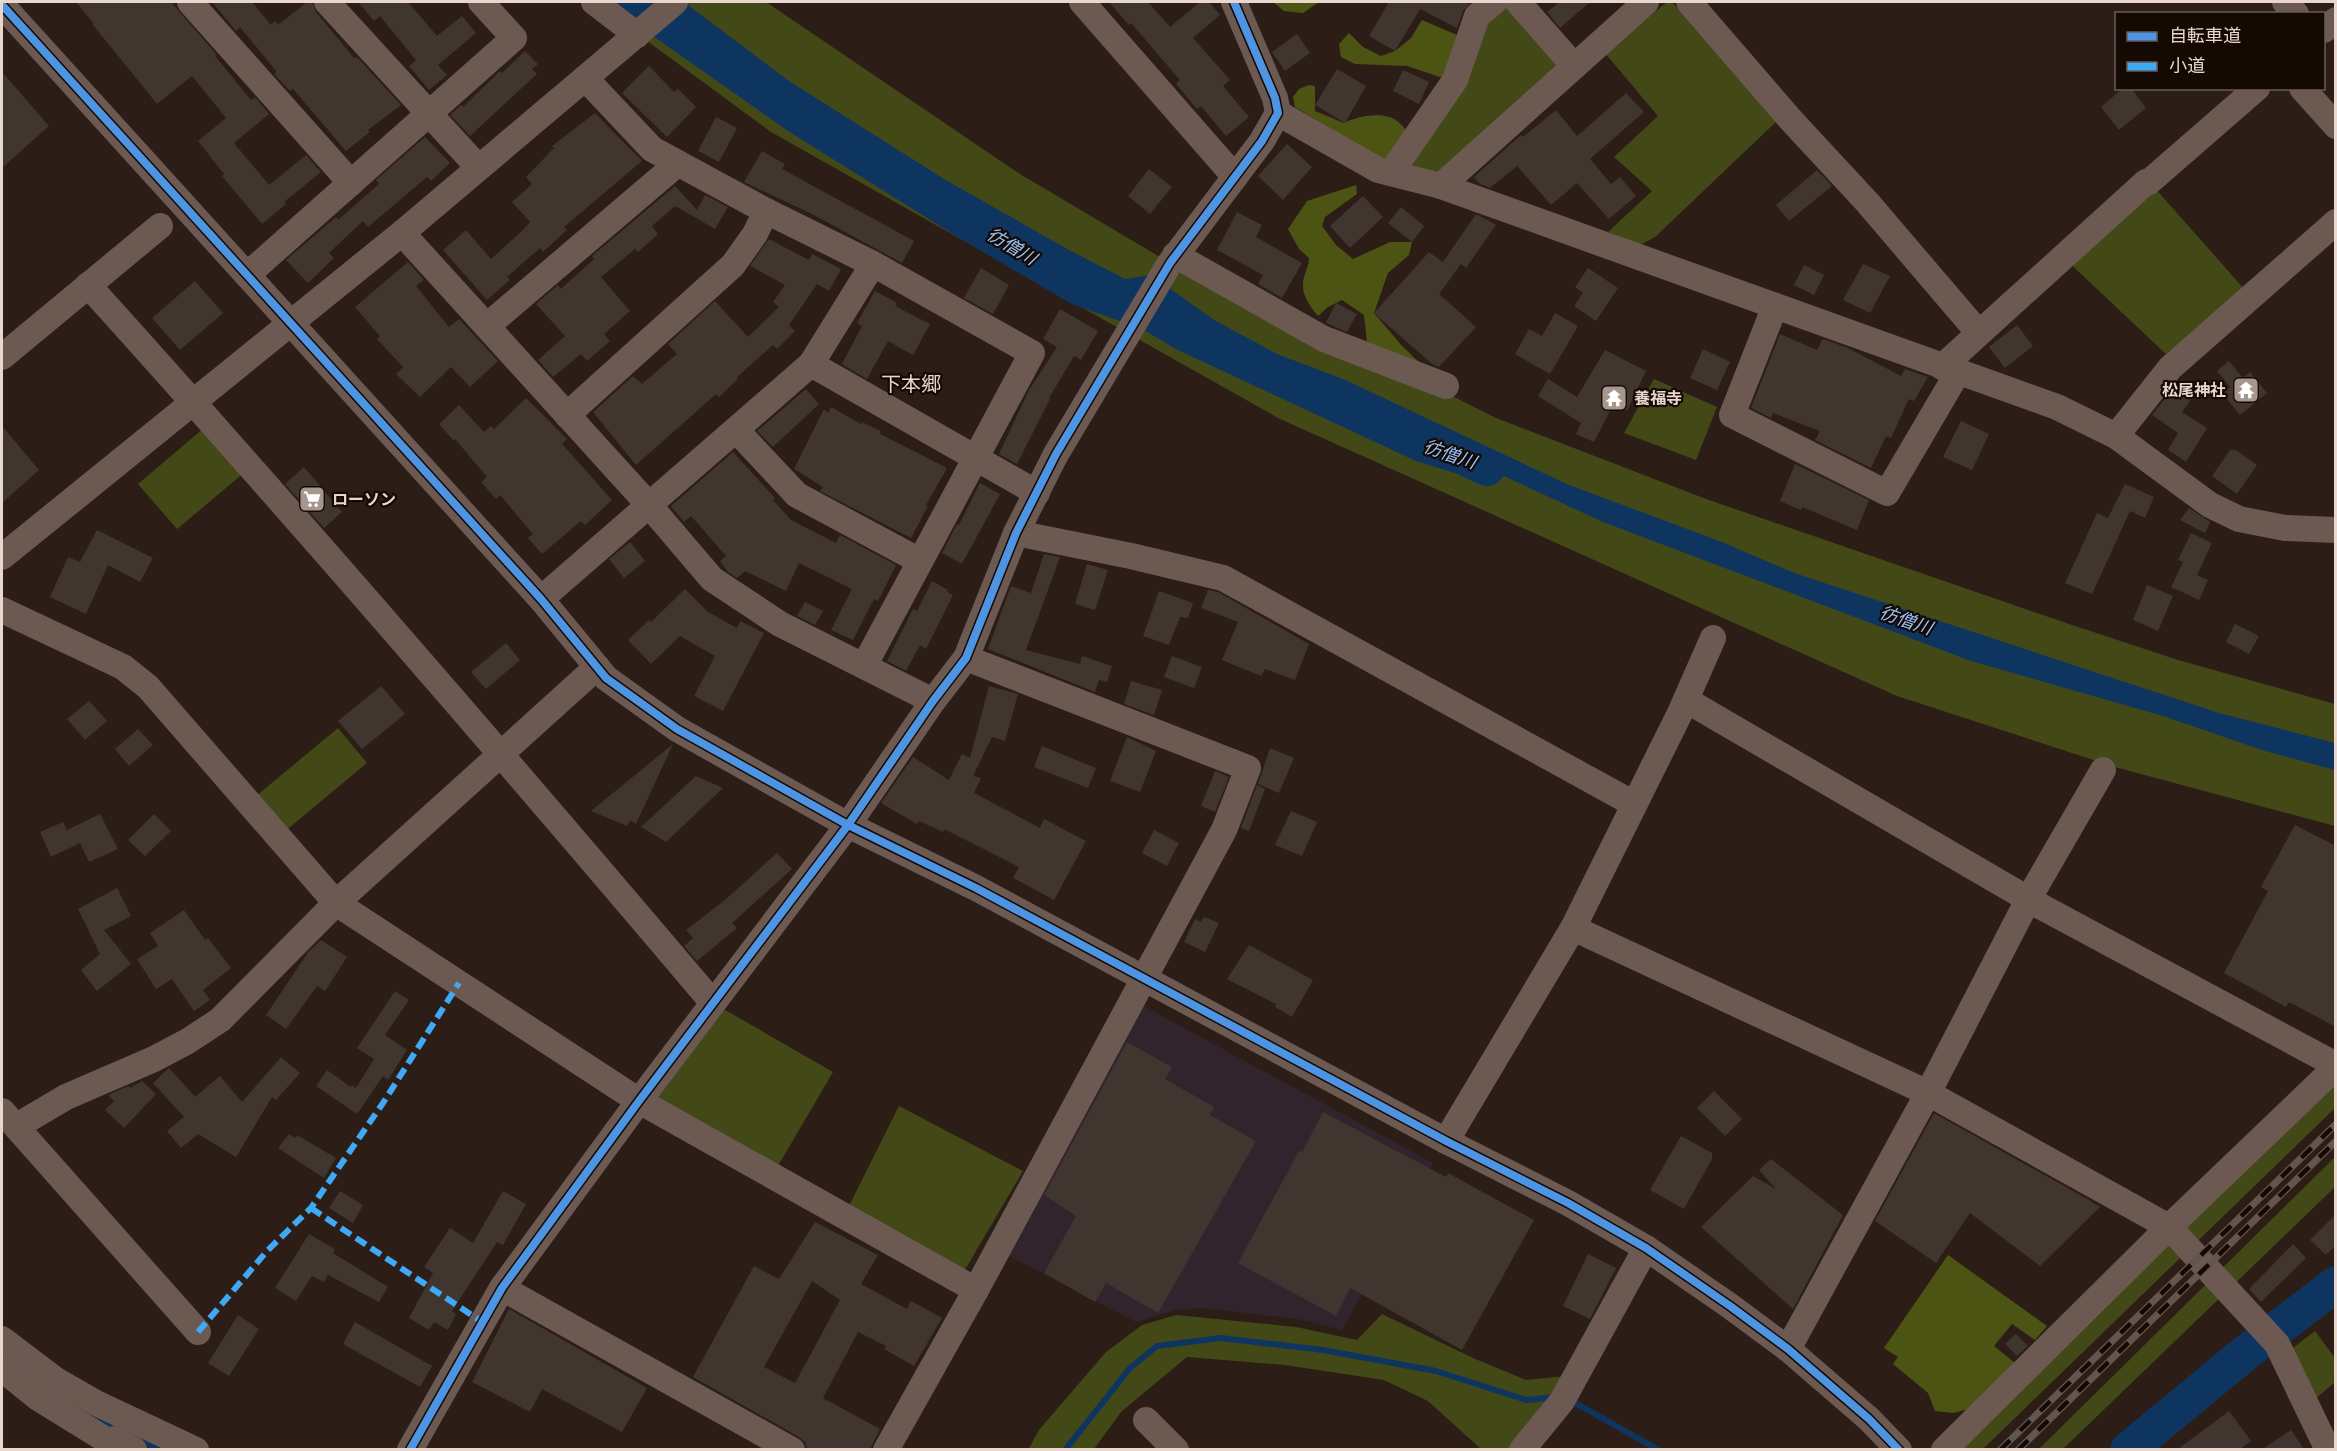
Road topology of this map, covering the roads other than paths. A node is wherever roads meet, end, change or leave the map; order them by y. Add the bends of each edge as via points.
1 (190, 2) edge
2 (327, 2) edge
3 (481, 2) edge
4 (594, 2) edge
5 (675, 2) edge
6 (1082, 2) edge
7 (1234, 2) edge
8 (1494, 2) edge
9 (1518, 2) edge
10 (1646, 2) edge
11 (1689, 2) edge
12 (2, 5) edge
13 (639, 33) junction
14 (1574, 66) junction
15 (585, 78) junction
16 (2255, 90) edge
17 (2304, 90) edge
18 (1278, 113) junction
19 (428, 115) junction
20 (2336, 126) edge
21 (676, 164) junction
22 (478, 167) junction
23 (1391, 173) junction
24 (1235, 177) junction
25 (351, 183) junction
26 (1441, 186) junction
27 (766, 211) junction
28 (2336, 222) edge
29 (160, 226) dead end
30 (402, 233) junction
31 (1172, 259) junction
32 (873, 264) junction
33 (247, 275) junction
34 (88, 285) junction
35 (1775, 306) junction
36 (291, 324) junction
37 (487, 326) junction
38 (1978, 332) junction
39 (2, 357) edge
40 (811, 364) junction
41 (1950, 369) junction
42 (1446, 386) dead end
43 (194, 402) junction
44 (567, 415) junction
45 (736, 430) junction
46 (2116, 436) junction
47 (975, 459) junction
48 (1036, 493) junction
49 (649, 505) junction
50 (2336, 530) edge
51 (1016, 533) junction
52 (2, 557) edge
53 (920, 561) junction
54 (540, 599) junction
55 (2, 610) edge
56 (1713, 638) dead end
57 (966, 658) junction
58 (864, 666) junction
59 (597, 667) junction
60 (1686, 700) junction
61 (933, 701) junction
62 (501, 754) junction
63 (2103, 770) dead end
64 (1634, 804) junction
65 (848, 825) junction
66 (2029, 898) junction
67 (336, 903) junction
68 (1573, 928) junction
69 (1144, 980) junction
70 (713, 1003) junction
71 (2336, 1066) edge
72 (1928, 1093) junction
73 (639, 1101) junction
74 (9, 1119) edge
75 (1446, 1142) junction
76 (2169, 1227) junction
77 (1646, 1248) junction
78 (502, 1288) junction
79 (976, 1290) junction
80 (198, 1332) dead end
81 (2, 1339) edge
82 (1788, 1349) junction
83 (2, 1369) edge
84 (1146, 1420) dead end
85 (116, 1447) edge
86 (196, 1449) edge
87 (410, 1449) edge
88 (792, 1449) edge
89 (886, 1449) edge
90 (1176, 1449) edge
91 (1522, 1449) edge
92 (1899, 1449) edge
93 (1944, 1449) edge
94 (2328, 1449) edge

1 - 25 street
2 - 19 street
3 - 19 street via 514,38
4 - 13 street
5 - 13 street
6 - 24 street
7 - 18 street
8 - 23 street via 1477,16 1455,80
9 - 14 street
10 - 14 street
11 - 38 street
12 - 33 street
13 - 15 street
14 - 26 street
15 - 21 street via 652,149
15 - 22 street
16 - 38 street
17 - 20 street
18 - 23 street via 1378,170
18 - 24 street
19 - 22 street
19 - 25 street
21 - 27 street
21 - 37 street
22 - 30 street
23 - 26 street
24 - 31 street
25 - 33 street
26 - 35 street
27 - 32 street
27 - 44 street via 732,265
28 - 46 street via 2170,368
29 - 34 street
30 - 36 street
30 - 37 street
31 - 42 street via 1324,339
31 - 48 street
32 - 40 street
32 - 47 street via 1032,353
33 - 36 street
34 - 39 street
34 - 43 street
35 - 41 street
35 - 41 street via 1732,415 1887,493
36 - 43 street
36 - 54 street
37 - 44 street
38 - 41 street
40 - 45 street
40 - 47 street
41 - 46 street via 2057,407
43 - 52 street
43 - 62 street
44 - 49 street
45 - 49 street
45 - 53 street via 797,495
46 - 50 street via 2210,505 2239,519 2285,528
47 - 48 street
47 - 53 street
48 - 51 street
49 - 54 street
49 - 58 street via 712,579 780,624
51 - 57 street
51 - 64 street via 1223,578
53 - 58 street
54 - 59 street
55 - 67 street via 123,668 148,687
56 - 60 street
57 - 61 street
57 - 69 street via 1248,768 1224,830
58 - 61 street
59 - 62 street
59 - 65 street via 606,678 677,729
60 - 64 street
60 - 66 street
61 - 65 street
62 - 67 street
62 - 70 street
63 - 66 street
64 - 68 street
65 - 69 street via 976,888
65 - 70 street
66 - 71 street
66 - 72 street
67 - 73 street
67 - 74 street via 220,1020 154,1059
68 - 72 street
68 - 75 street
69 - 75 street
69 - 79 street
70 - 73 street
71 - 76 street
72 - 76 street
72 - 82 street
73 - 78 street
73 - 79 street
74 - 80 street
75 - 77 street via 1568,1203
76 - 93 street
76 - 94 street via 2277,1344
77 - 82 street
77 - 91 street via 1562,1401
78 - 87 street
78 - 88 street
79 - 89 street
81 - 86 street via 56,1380 96,1403
82 - 92 street
83 - 85 street via 39,1398
84 - 90 street

